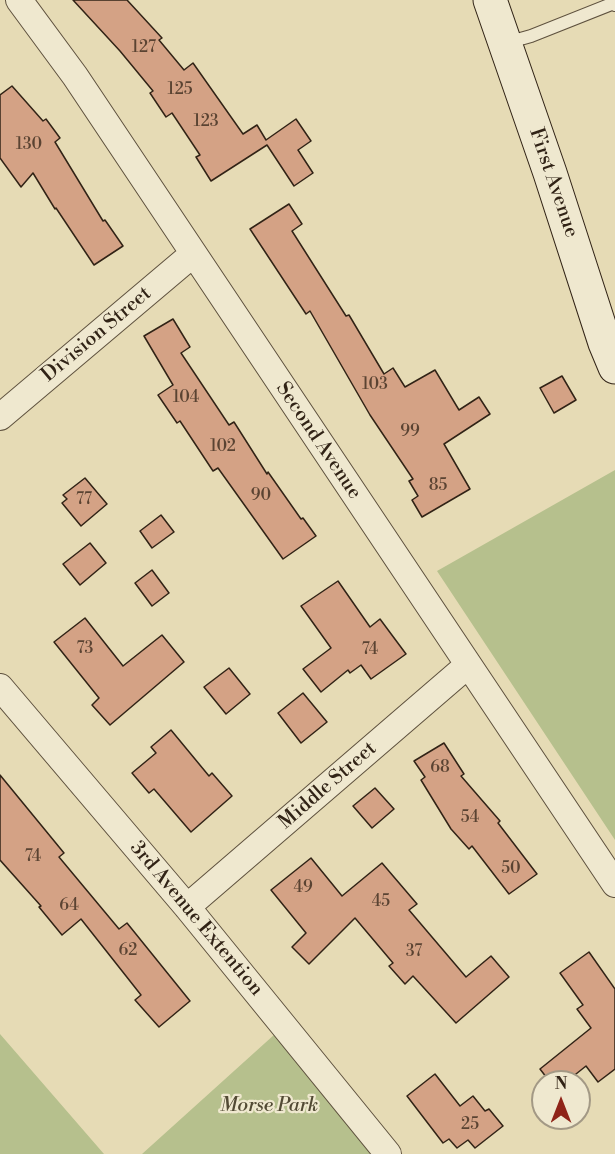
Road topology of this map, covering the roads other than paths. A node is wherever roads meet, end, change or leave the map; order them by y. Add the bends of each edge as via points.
1 (19, 0) edge
2 (490, 0) edge
3 (614, 2) edge
4 (505, 44) junction
5 (194, 254) junction
6 (615, 367) edge
7 (0, 417) edge
8 (468, 665) junction
9 (0, 687) edge
10 (615, 884) edge
11 (187, 907) junction
12 (388, 1154) edge

1 - 5 street, Second Avenue
2 - 4 street, First Avenue
3 - 4 lane
4 - 6 street, First Avenue
5 - 7 street, Division Street
5 - 8 street, Second Avenue
8 - 10 street, Second Avenue
8 - 11 street, Middle Street
9 - 11 street, 3rd Avenue Extention
11 - 12 street, 3rd Avenue Extention

